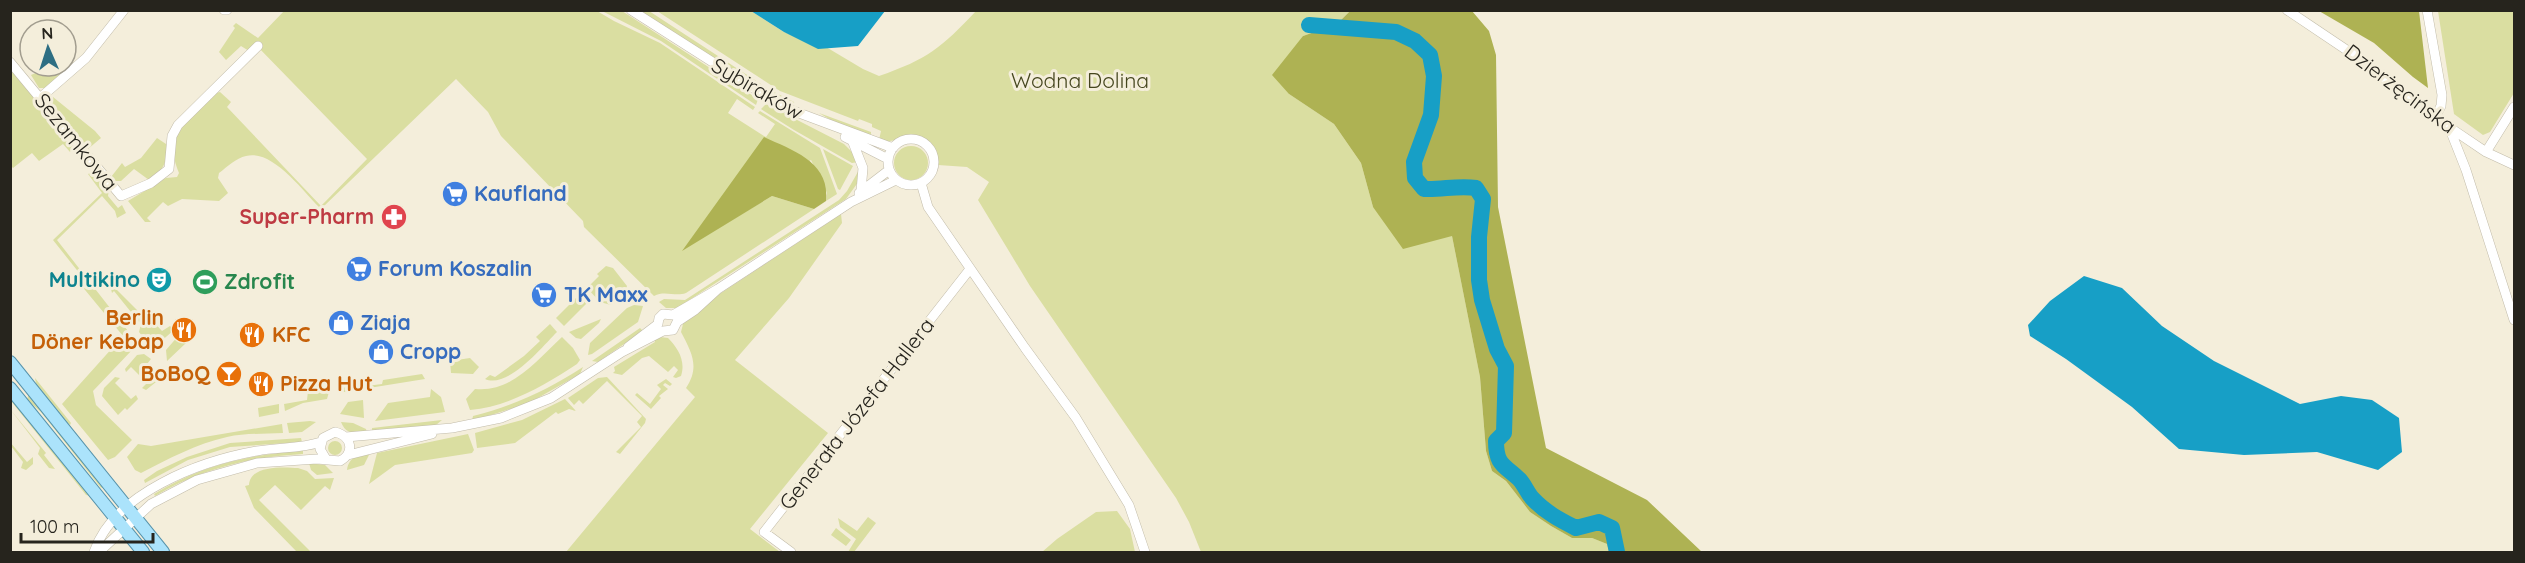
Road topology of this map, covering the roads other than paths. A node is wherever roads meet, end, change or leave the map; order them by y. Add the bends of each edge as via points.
1 (124, 10) edge
2 (631, 10) edge
3 (2287, 10) edge
4 (2427, 10) edge
5 (258, 46) dead end
6 (10, 62) edge
7 (40, 98) junction
8 (2514, 107) edge
9 (2435, 117) junction
10 (808, 118) junction
11 (2449, 127) junction
12 (852, 140) junction
13 (893, 148) junction
14 (2486, 152) junction
15 (888, 159) junction
16 (2514, 165) edge
17 (889, 170) junction
18 (896, 180) junction
19 (921, 183) junction
20 (861, 192) junction
21 (851, 202) junction
22 (970, 269) junction
23 (675, 318) junction
24 (2514, 320) edge
25 (660, 327) junction
26 (10, 363) edge
27 (22, 377) junction
28 (10, 387) edge
29 (452, 428) junction
30 (346, 438) junction
31 (321, 442) junction
32 (348, 455) junction
33 (326, 459) junction
34 (126, 507) junction
35 (134, 517) junction
36 (115, 518) junction
37 (123, 528) junction
38 (96, 552) edge
39 (143, 552) edge
40 (163, 552) edge
41 (791, 552) edge
42 (1145, 552) edge

1 - 7 street via 86,58
2 - 10 street, Sybiraków via 765,97
3 - 9 street, Dzierżęcińska via 2363,61
4 - 9 street via 2442,94
5 - 7 street, Sezamkowa via 178,125 172,136 169,169 126,196 121,196
6 - 7 street, Sezamkowa
8 - 14 street
9 - 11 street, Dzierżęcińska
10 - 12 street
10 - 13 street, Sybiraków
11 - 14 street, Dzierżęcińska
11 - 24 street
12 - 15 street
12 - 20 street via 863,168
13 - 15 street
13 - 19 street via 912,139 930,150 934,166
14 - 16 street, Dzierżęcińska
15 - 17 street
17 - 18 street
17 - 20 street
18 - 19 street via 911,186
18 - 21 street
19 - 22 street via 928,207
20 - 21 street
21 - 23 street via 718,289 691,302
22 - 41 street, Generała Józefa Hallera via 764,532
22 - 42 street via 1099,454 1129,505
23 - 25 street via 673,330
23 - 25 street via 663,314
25 - 29 street via 534,406 484,423
26 - 27 main road
27 - 28 street
27 - 34 main road
28 - 36 main road
29 - 30 street
29 - 32 street
30 - 31 street via 331,433
30 - 32 street via 350,445
31 - 33 street
31 - 34 street via 245,453 205,464 166,481
32 - 33 street via 336,462
33 - 35 street via 257,463 215,473 158,499
34 - 35 main road
34 - 36 street
35 - 37 street
35 - 40 main road
36 - 37 main road
36 - 38 street via 99,539
37 - 38 street
37 - 39 main road

